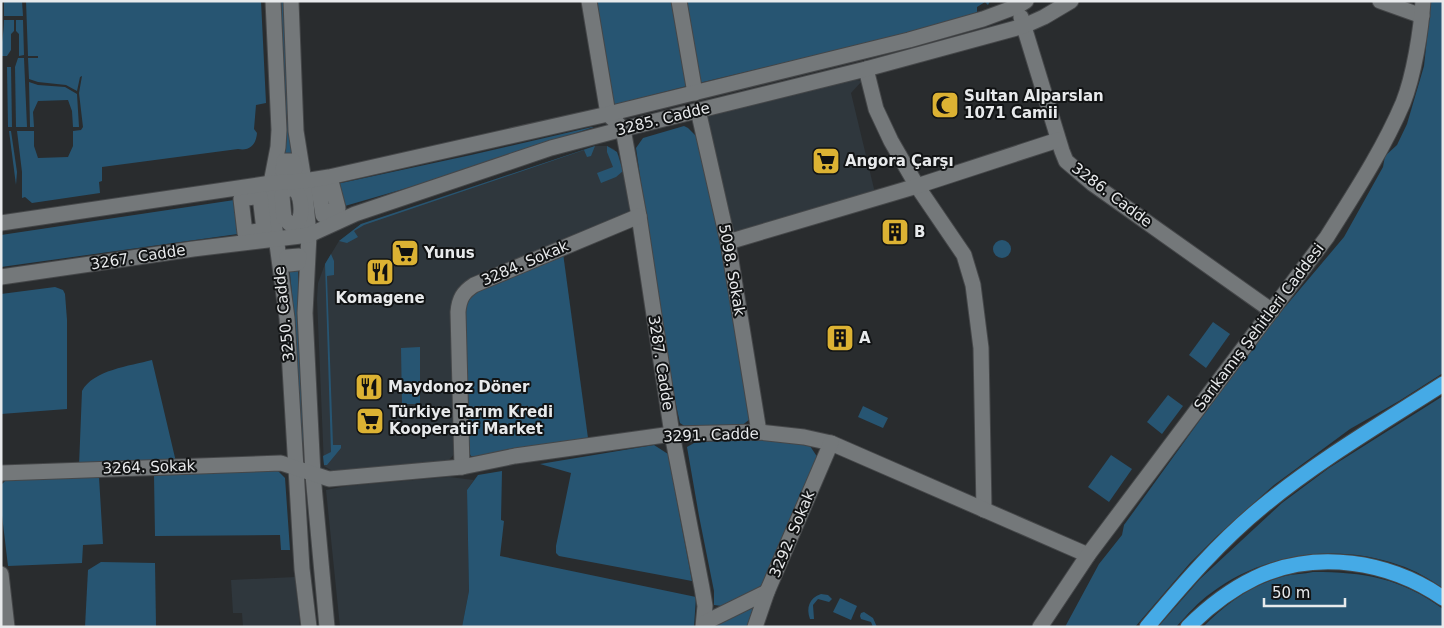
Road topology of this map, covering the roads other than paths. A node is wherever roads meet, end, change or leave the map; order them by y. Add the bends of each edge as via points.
1 (273, 1) edge
2 (291, 1) edge
3 (589, 1) edge
4 (679, 1) edge
5 (1071, 1) edge
6 (1380, 1) edge
7 (1020, 3) edge
8 (1423, 9) edge
9 (1024, 26) junction
10 (866, 69) junction
11 (694, 93) junction
12 (698, 110) junction
13 (608, 114) junction
14 (624, 129) junction
15 (1058, 140) junction
16 (300, 175) junction
17 (271, 183) junction
18 (917, 186) junction
19 (639, 216) junction
20 (1, 223) edge
21 (270, 235) junction
22 (309, 235) junction
23 (728, 242) junction
24 (1, 278) edge
25 (1272, 311) junction
26 (1443, 384) edge
27 (759, 432) junction
28 (672, 434) junction
29 (831, 443) junction
30 (462, 467) junction
31 (295, 468) junction
32 (1, 473) edge
33 (313, 475) junction
34 (984, 510) junction
35 (1088, 555) junction
36 (1, 574) edge
37 (767, 592) junction
38 (1443, 598) edge
39 (704, 625) edge
40 (7, 627) edge
41 (309, 627) edge
42 (327, 627) edge
43 (755, 627) edge
44 (1040, 627) edge
45 (1147, 627) edge
46 (1188, 627) edge

1 - 17 street, 3250. Cadde via 279,130
2 - 16 street, 3250. Cadde
3 - 13 street
4 - 11 street
5 - 9 street, 3285. Cadde
6 - 8 street
7 - 9 street, 3286. Cadde
7 - 11 street, 3285. Cadde via 940,32
8 - 25 street, Sarıkamış Şehitleri Caddesi via 1411,76 1386,139 1327,237
9 - 10 street, 3285. Cadde
9 - 15 street, 3286. Cadde
10 - 12 street, 3285. Cadde
10 - 18 street via 876,109
11 - 13 street, 3285. Cadde
12 - 14 street, 3285. Cadde
12 - 23 street, 5098. Sokak
13 - 14 street
13 - 16 street, 3285. Cadde via 329,177
14 - 19 street, 3287. Cadde
14 - 22 street, 3285. Cadde via 552,148 355,214
15 - 18 street
15 - 25 street, 3286. Cadde via 1066,161 1084,177
16 - 17 street, 3285. Cadde
16 - 22 street, 3250. Cadde
17 - 20 street
17 - 21 street, 3250. Cadde
18 - 23 street
18 - 34 street via 964,255 973,285 981,348
19 - 28 street, 3287. Cadde
19 - 30 street, 3284. Sokak via 474,285 463,294 458,305
21 - 22 street, 3285. Cadde
21 - 24 street, 3267. Cadde
21 - 31 street, 3250. Cadde via 287,318
22 - 33 street, 3250. Cadde via 305,314
23 - 27 street, 5098. Sokak
25 - 35 street, Sarıkamış Şehitleri Caddesi
26 - 45 highway via 1333,454 1262,506 1175,593
27 - 28 street, 3291. Cadde
27 - 29 street, 3291. Cadde via 804,436
28 - 30 street, 3291. Cadde via 515,456
28 - 39 street, 3287. Cadde via 702,588
29 - 34 street, 3291. Cadde
29 - 37 street, 3292. Sokak
30 - 33 street, 3291. Cadde via 329,479
31 - 32 street, 3264. Sokak via 282,463
31 - 33 street, 3264. Sokak
31 - 41 street, 3250. Cadde
33 - 42 street, 3250. Cadde
34 - 35 street, 3291. Cadde
35 - 44 street, Sarıkamış Şehitleri Caddesi
36 - 40 street
37 - 39 street
37 - 43 street, 3292. Sokak
38 - 46 highway via 1401,575 1368,565 1334,561 1299,564 1264,574 1234,590

